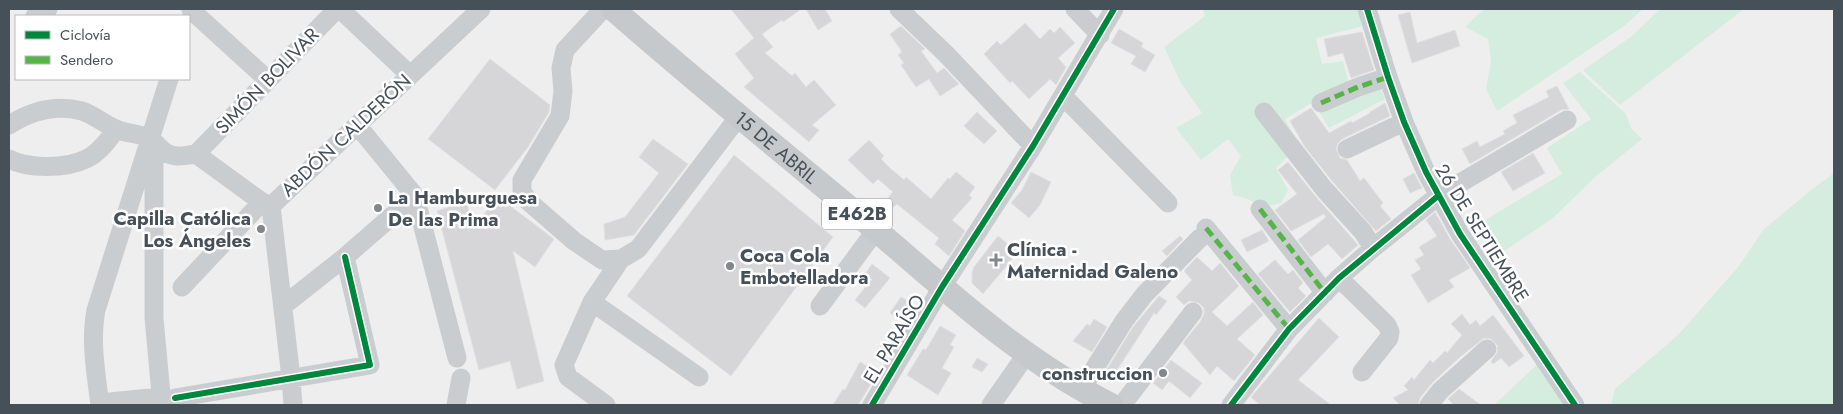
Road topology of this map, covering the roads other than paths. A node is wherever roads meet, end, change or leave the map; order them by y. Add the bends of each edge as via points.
1 (48, 9) edge
2 (339, 9) edge
3 (481, 9) edge
4 (899, 9) edge
5 (1076, 9) edge
6 (1114, 9) edge
7 (1367, 9) edge
8 (615, 10) edge
9 (189, 12) edge
10 (37, 15) edge
11 (1100, 35) junction
12 (410, 75) junction
13 (1388, 77) junction
14 (169, 80) edge
15 (268, 80) junction
16 (1063, 96) junction
17 (1321, 104) dead end
18 (1264, 112) dead end
19 (740, 115) junction
20 (1566, 120) dead end
21 (1404, 122) junction
22 (9, 125) edge
23 (357, 125) junction
24 (116, 129) junction
25 (152, 140) junction
26 (1033, 146) junction
27 (1347, 149) dead end
28 (196, 154) junction
29 (9, 159) edge
30 (415, 196) junction
31 (1438, 196) junction
32 (1168, 203) dead end
33 (267, 204) junction
34 (1260, 209) dead end
35 (876, 230) junction
36 (1373, 248) junction
37 (346, 257) junction
38 (621, 259) junction
39 (1339, 278) junction
40 (182, 287) dead end
41 (942, 287) junction
42 (1325, 293) junction
43 (592, 302) junction
44 (283, 306) junction
45 (820, 306) dead end
46 (1193, 312) dead end
47 (1289, 329) junction
48 (1487, 349) dead end
49 (1026, 355) junction
50 (457, 358) dead end
51 (1362, 372) dead end
52 (699, 377) dead end
53 (291, 378) junction
54 (462, 378) dead end
55 (1081, 390) junction
56 (166, 400) edge
57 (100, 404) edge
58 (293, 405) edge
59 (456, 405) edge
60 (606, 405) edge
61 (872, 405) edge
62 (991, 405) edge
63 (1111, 405) edge
64 (1122, 405) edge
65 (1231, 405) edge
66 (1429, 405) edge
67 (1575, 405) edge

1 - 10 street
2 - 12 street
2 - 15 street, SIMÓN BOLIVAR
3 - 12 street, ABDÓN CALDERÓN
4 - 26 street
5 - 11 street
6 - 11 street, EL PARAÍSO
7 - 13 street, 26 DE SEPTIEMBRE
8 - 19 main road, 15 DE ABRIL / E462B
8 - 38 street via 565,50 561,68 560,116 522,180 522,191 528,201 574,241 602,260
9 - 15 street
11 - 16 street, EL PARAÍSO
12 - 23 street, ABDÓN CALDERÓN
13 - 17 street
13 - 21 street, 26 DE SEPTIEMBRE
14 - 25 street
15 - 28 street, SIMÓN BOLIVAR
16 - 26 street, EL PARAÍSO
16 - 32 street
18 - 36 street
19 - 35 main road, 15 DE ABRIL / E462B
19 - 38 street via 638,250
20 - 31 street
21 - 27 street
21 - 31 street, 26 DE SEPTIEMBRE
22 - 24 street via 40,110 61,108 82,111
23 - 30 street
23 - 33 street, ABDÓN CALDERÓN
24 - 25 street
24 - 29 street via 103,147 86,159 39,167
25 - 28 street via 162,150 177,157
25 - 56 street via 154,309
25 - 57 street via 96,310 93,340
26 - 41 street, EL PARAÍSO
28 - 33 street
30 - 37 street
30 - 50 street
31 - 36 street
31 - 67 street, 26 DE SEPTIEMBRE
33 - 40 street
33 - 44 street, ABDÓN CALDERÓN
34 - 42 street
35 - 41 main road, 15 DE ABRIL / E462B
35 - 45 street
36 - 39 street
37 - 44 street
37 - 53 street via 370,365
38 - 43 street
39 - 42 street
39 - 51 street via 1387,325 1390,332 1389,338
41 - 49 main road, 15 DE ABRIL / E462B
41 - 61 street, EL PARAÍSO
42 - 47 street
43 - 52 street
43 - 60 street via 564,365 568,377
44 - 53 street, ABDÓN CALDERÓN
46 - 64 street
47 - 55 street via 1203,233 1144,295
47 - 65 street
48 - 66 street
49 - 55 main road, 15 DE ABRIL / E462B
49 - 62 street
53 - 56 street
53 - 58 street, ABDÓN CALDERÓN
54 - 59 street
55 - 63 main road, 15 DE ABRIL / E462B
56 - 57 street

